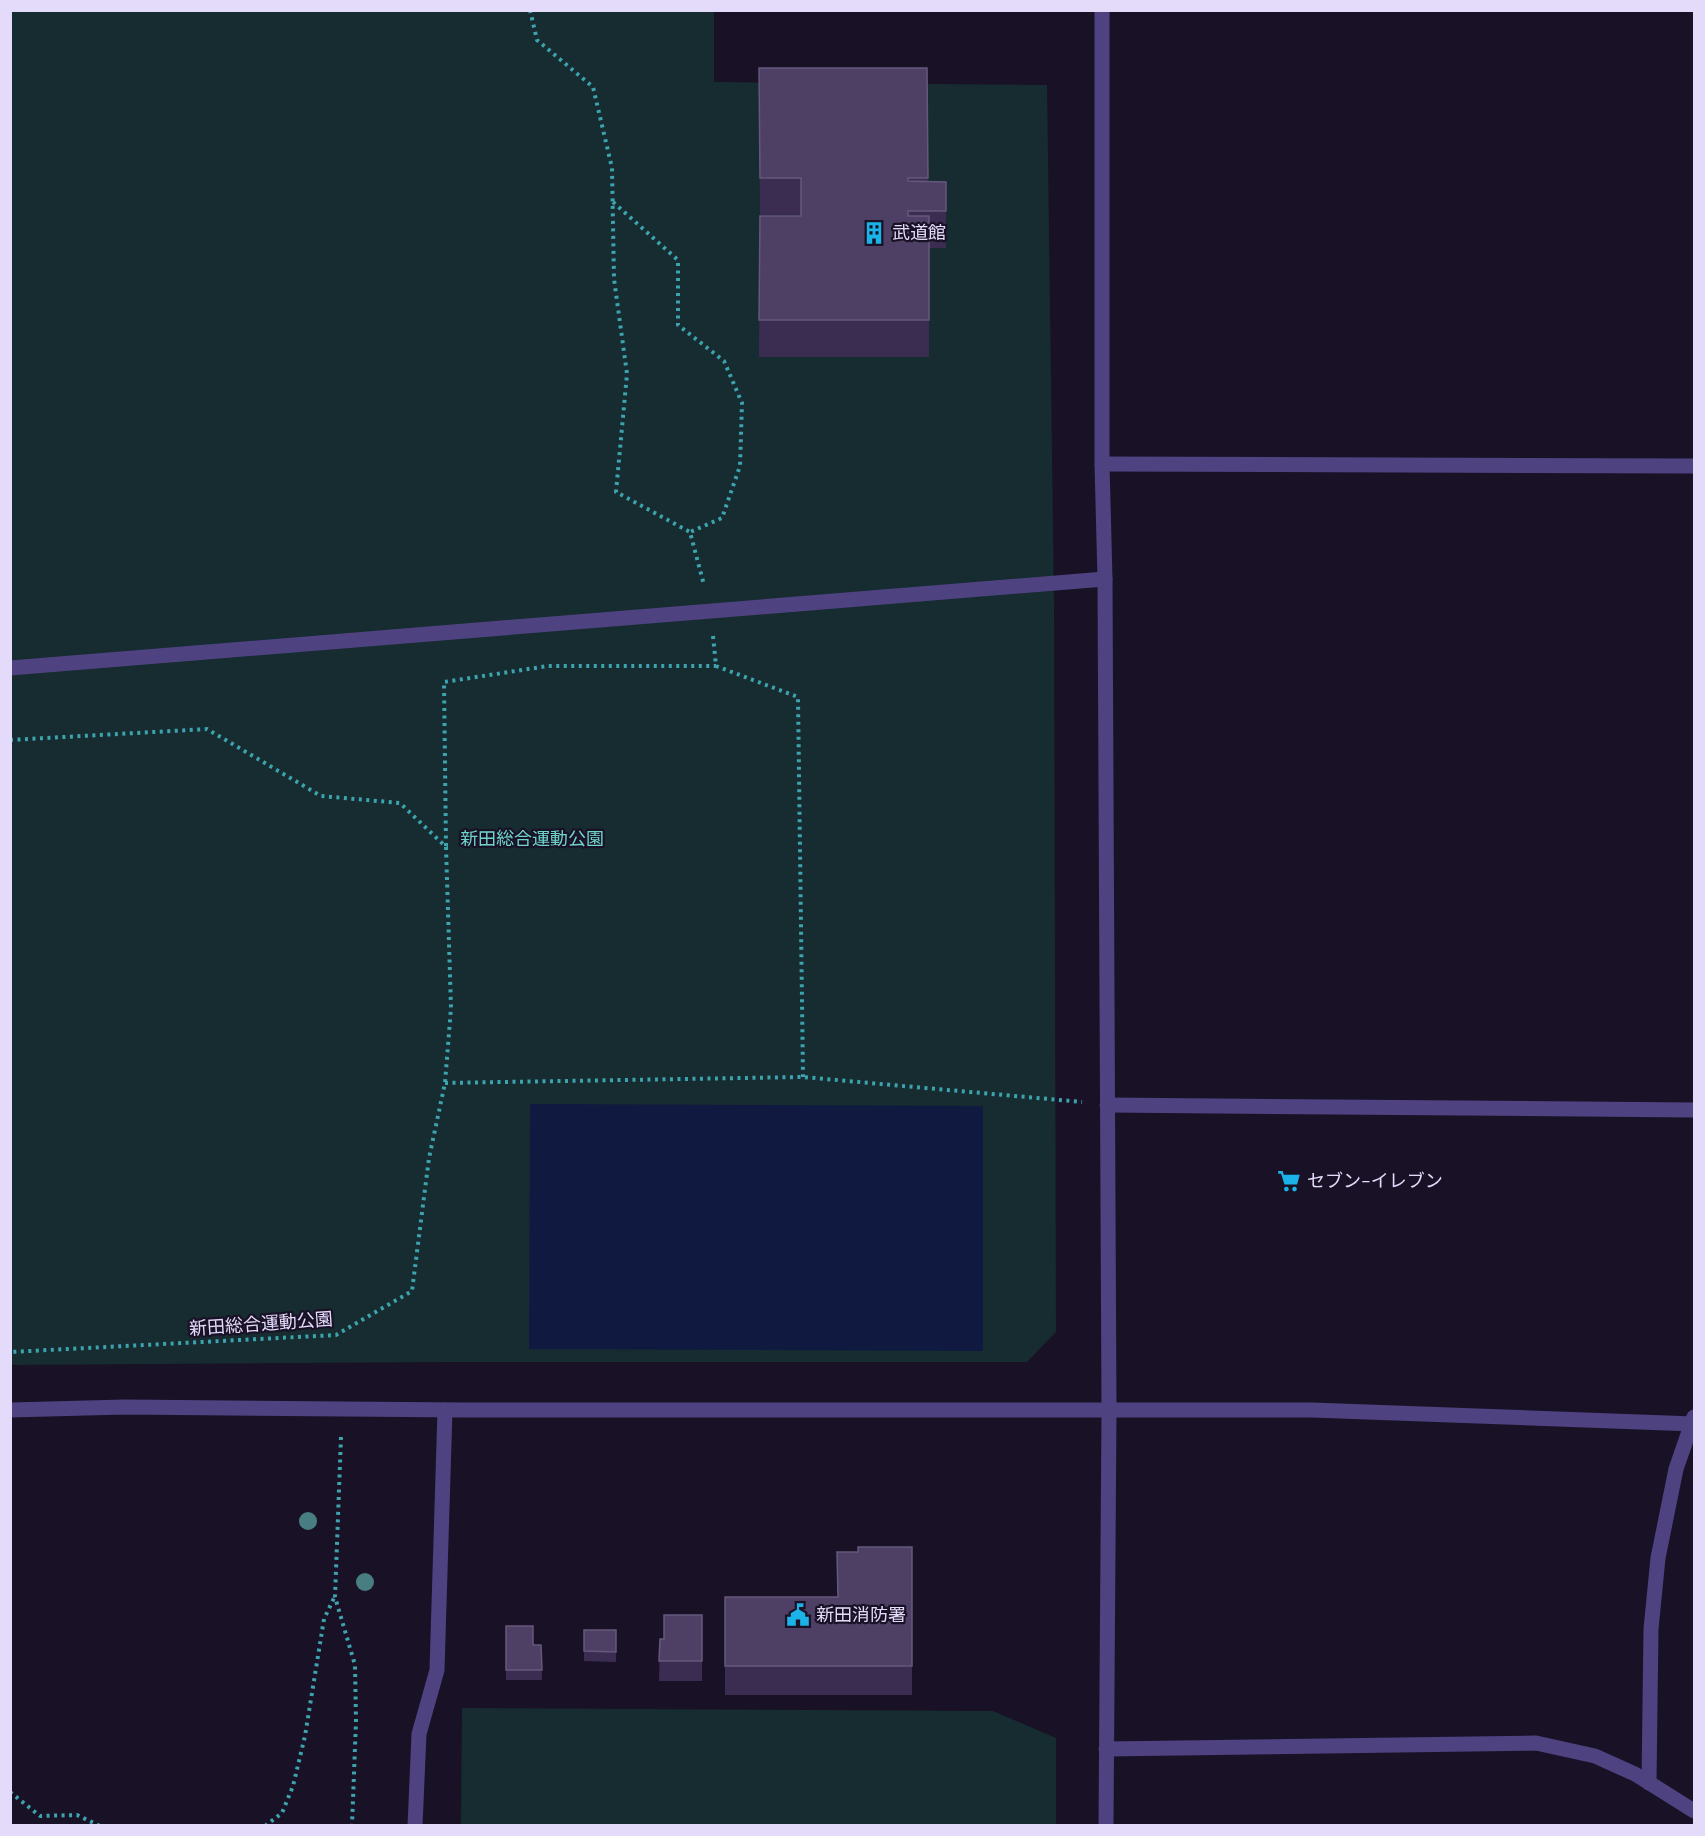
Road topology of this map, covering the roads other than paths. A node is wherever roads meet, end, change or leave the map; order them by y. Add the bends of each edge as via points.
1 (1102, 10) edge
2 (1102, 464) junction
3 (1695, 466) edge
4 (1105, 579) junction
5 (10, 668) edge
6 (1107, 1105) junction
7 (1695, 1110) edge
8 (10, 1410) edge
9 (445, 1410) junction
10 (1108, 1411) junction
11 (1693, 1422) edge
12 (1106, 1749) junction
13 (1649, 1783) junction
14 (1695, 1811) edge
15 (415, 1826) edge
16 (1106, 1826) edge

1 - 2 street
2 - 3 street
2 - 4 street
4 - 5 street
4 - 6 street
6 - 7 street
6 - 10 street
8 - 9 street
9 - 10 street
9 - 15 street via 437,1671 418,1734
10 - 11 street via 1312,1410
10 - 12 street
11 - 13 street via 1676,1469 1658,1558 1651,1629
12 - 13 street via 1536,1743 1595,1756
12 - 16 street
13 - 14 street

